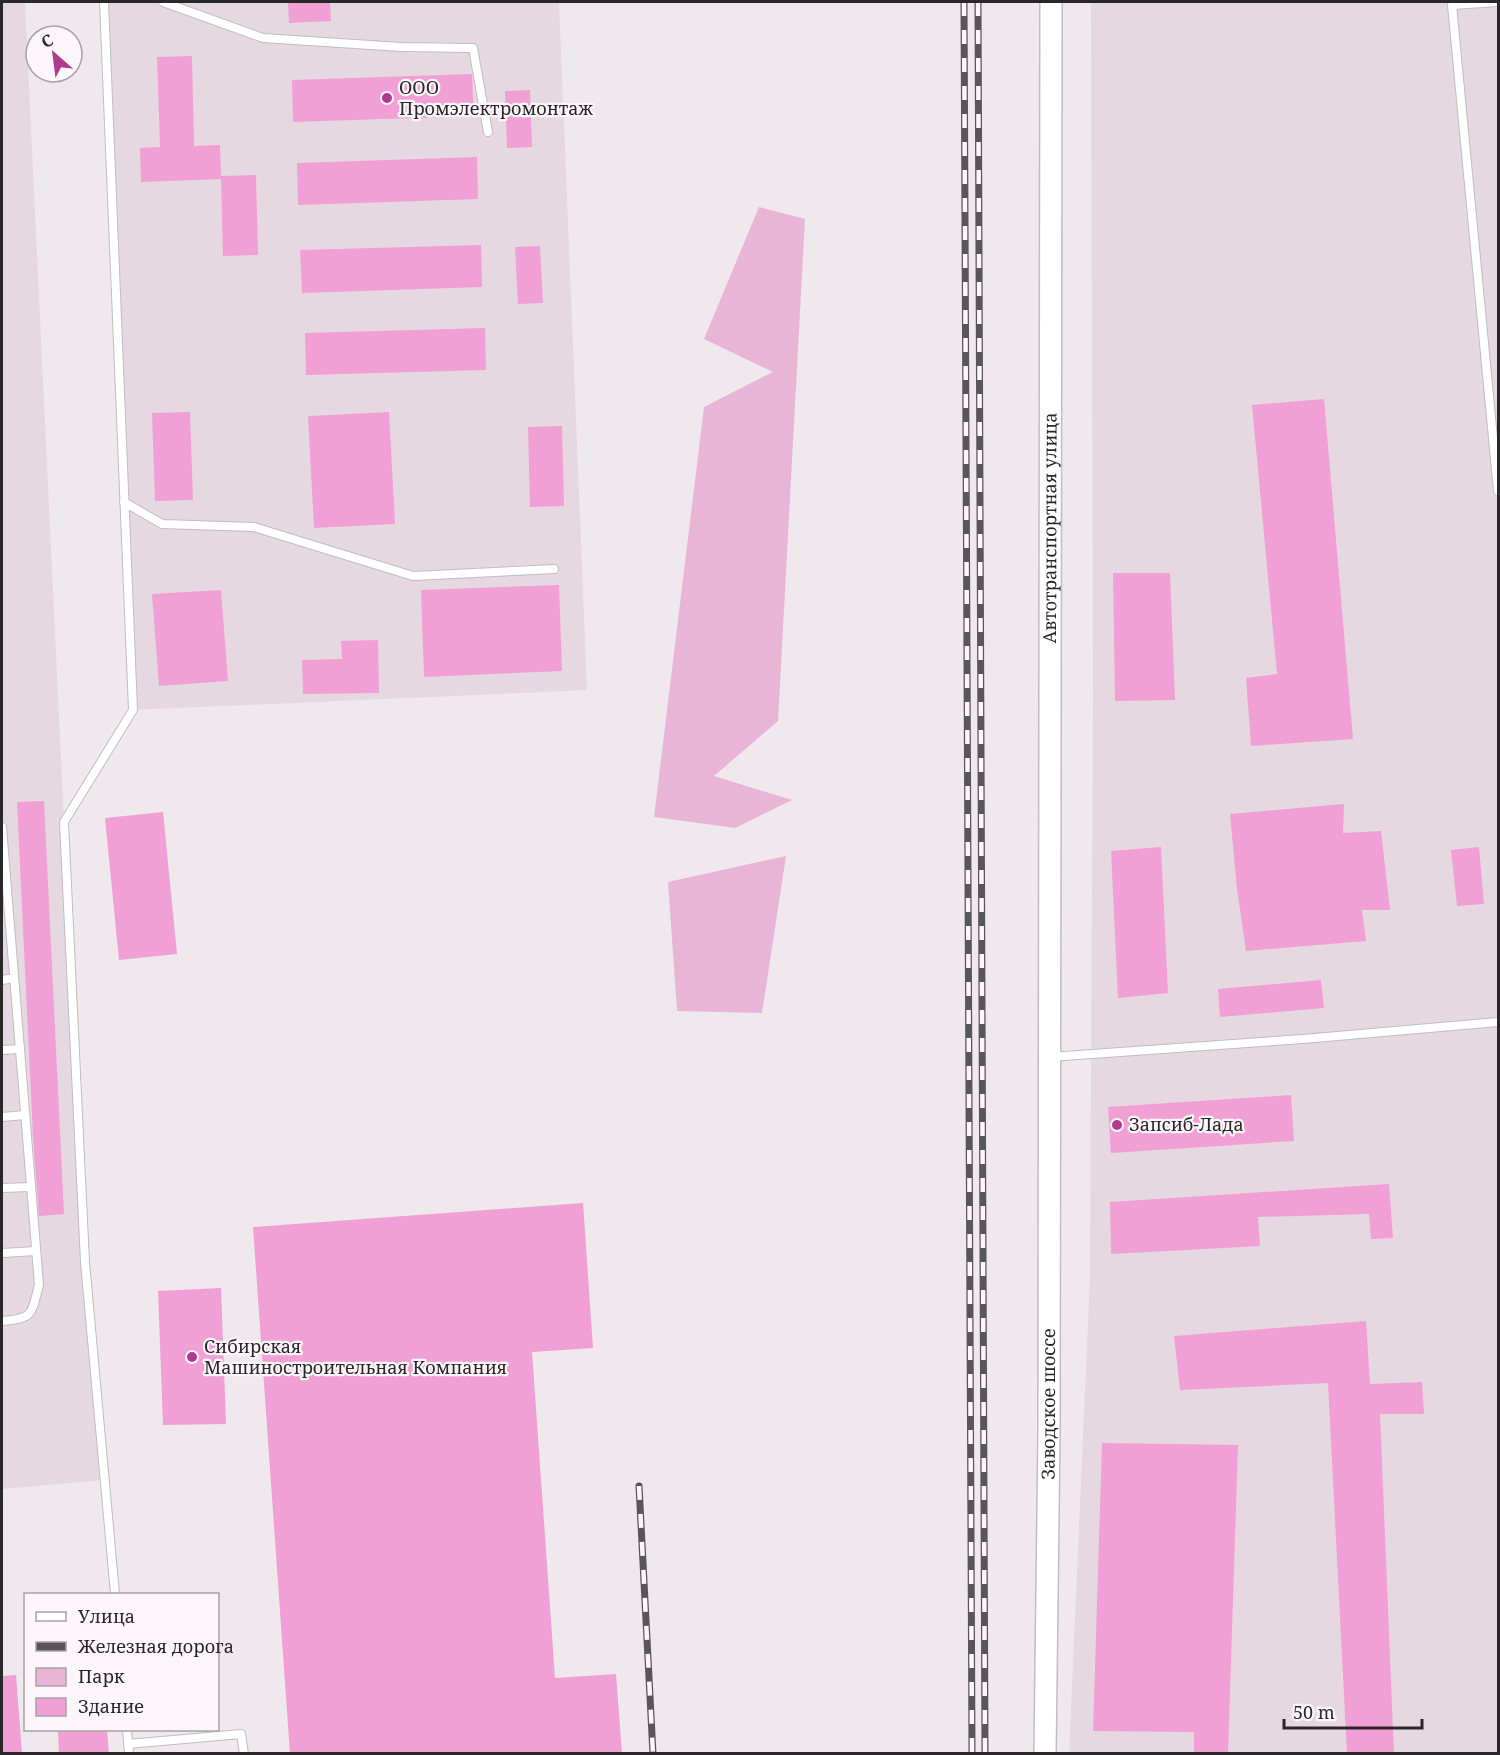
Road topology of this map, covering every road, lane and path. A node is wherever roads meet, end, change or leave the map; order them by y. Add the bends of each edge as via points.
1 (104, 2) edge
2 (163, 2) edge
3 (1051, 2) edge
4 (1498, 2) edge
5 (488, 132) dead end
6 (1498, 491) edge
7 (124, 502) junction
8 (554, 569) dead end
9 (2, 827) edge
10 (3, 868) edge
11 (6, 932) edge
12 (1498, 1022) edge
13 (20, 1048) junction
14 (2, 1050) edge
15 (1048, 1057) junction
16 (25, 1115) junction
17 (2, 1117) edge
18 (31, 1187) junction
19 (2, 1188) edge
20 (36, 1251) junction
21 (2, 1253) edge
22 (2, 1321) edge
23 (115, 1593) edge
24 (127, 1731) edge
25 (128, 1744) junction
26 (129, 1754) edge
27 (244, 1754) edge
28 (1046, 1754) edge

1 - 7 lane
2 - 5 lane via 262,38 472,48
3 - 15 main road, Автотранспортная улица
4 - 6 lane via 1452,5
7 - 8 lane via 162,525 254,527 413,576
7 - 23 lane via 132,710 63,822 85,1262
9 - 10 lane
10 - 11 lane
11 - 13 lane
12 - 15 lane
13 - 14 lane
13 - 16 lane
15 - 28 main road, Заводское шоссе
16 - 17 lane
16 - 18 lane
18 - 19 lane
18 - 20 lane
20 - 21 lane
20 - 22 lane via 39,1285 32,1311 21,1320
24 - 25 lane
25 - 26 lane
25 - 27 lane via 241,1734

